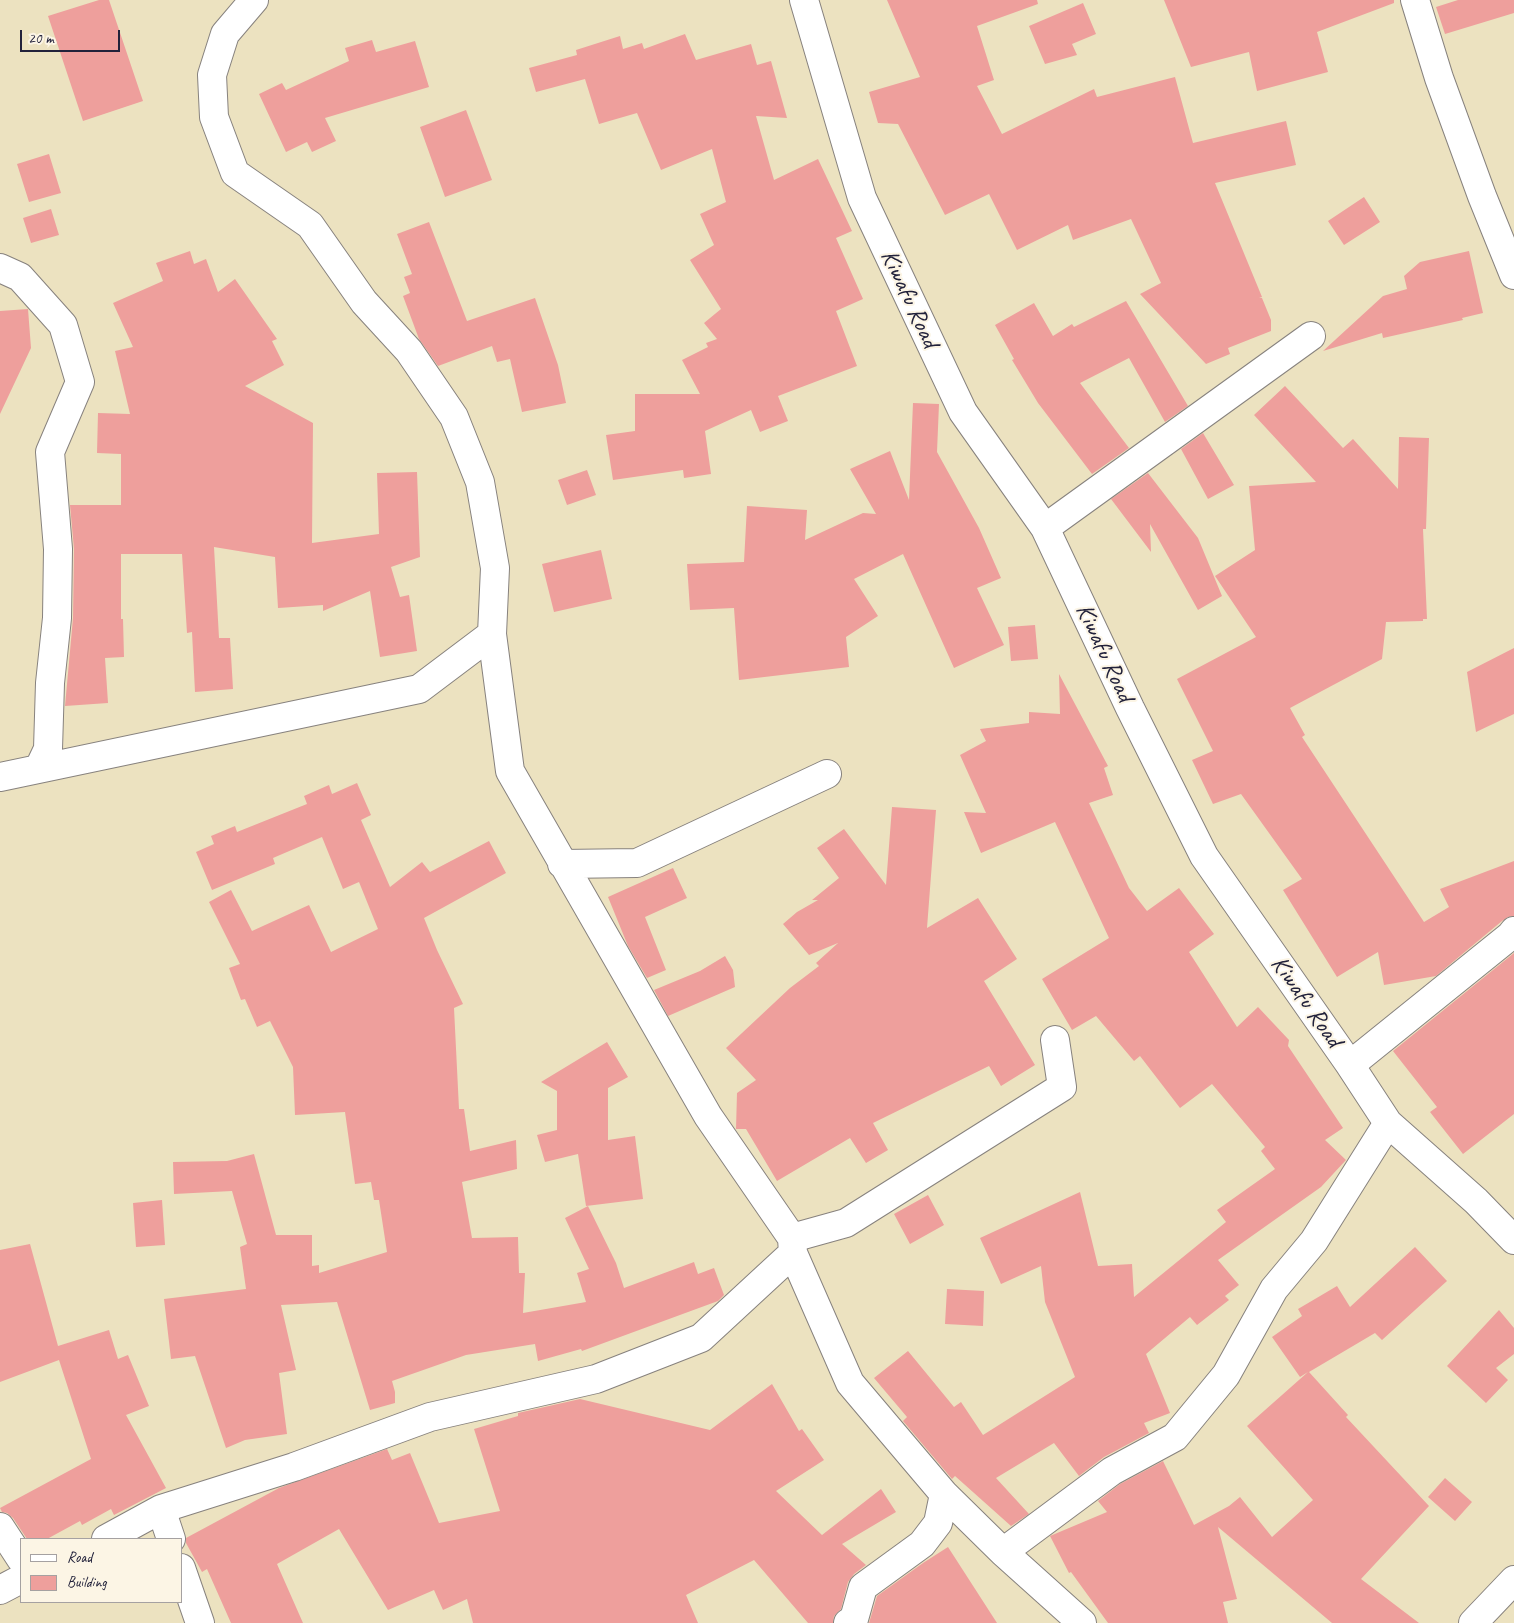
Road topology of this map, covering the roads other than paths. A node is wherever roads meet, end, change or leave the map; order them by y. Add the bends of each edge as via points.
1 (254, 0) edge
2 (804, 0) edge
3 (1415, 0) edge
4 (0, 268) edge
5 (1514, 275) edge
6 (1311, 336) dead end
7 (1045, 528) junction
8 (492, 634) junction
9 (39, 768) junction
10 (827, 774) dead end
11 (0, 777) edge
12 (562, 864) junction
13 (1514, 931) edge
14 (1055, 1040) dead end
15 (1350, 1065) junction
16 (1388, 1123) junction
17 (1514, 1240) edge
18 (792, 1245) junction
19 (944, 1494) junction
20 (161, 1509) junction
21 (0, 1527) edge
22 (108, 1538) edge
23 (171, 1538) edge
24 (1003, 1552) junction
25 (20, 1557) edge
26 (182, 1571) edge
27 (20, 1580) edge
28 (1514, 1580) edge
29 (0, 1590) edge
30 (200, 1623) edge
31 (848, 1623) edge
32 (1082, 1623) edge
33 (1473, 1623) edge

1 - 8 street via 225,34 212,75 214,117 235,173 310,225 364,302 408,351 454,417 482,492 495,568
2 - 7 street, Kiwafu Road via 862,198 963,412
3 - 5 street via 1442,87
4 - 9 street via 20,277 63,325 80,382 50,452 58,549 57,618 48,748
6 - 7 street
7 - 15 street, Kiwafu Road via 1204,856
8 - 9 street via 419,689
8 - 12 street via 510,771
9 - 11 street
10 - 12 street via 637,863
12 - 18 street via 708,1116
13 - 15 street
14 - 18 street via 1062,1087 846,1224
15 - 16 street, Kiwafu Road
16 - 17 street, Kiwafu Road via 1476,1201
16 - 24 street via 1314,1241 1274,1289 1226,1375 1176,1437 1112,1471
18 - 19 street via 850,1384
18 - 20 street via 701,1338 596,1379 430,1416 294,1467
19 - 24 street
19 - 31 street via 938,1523 922,1544 863,1587 854,1619
20 - 22 street
20 - 23 street
21 - 25 street
24 - 32 street
26 - 30 street
27 - 29 street
28 - 33 street

